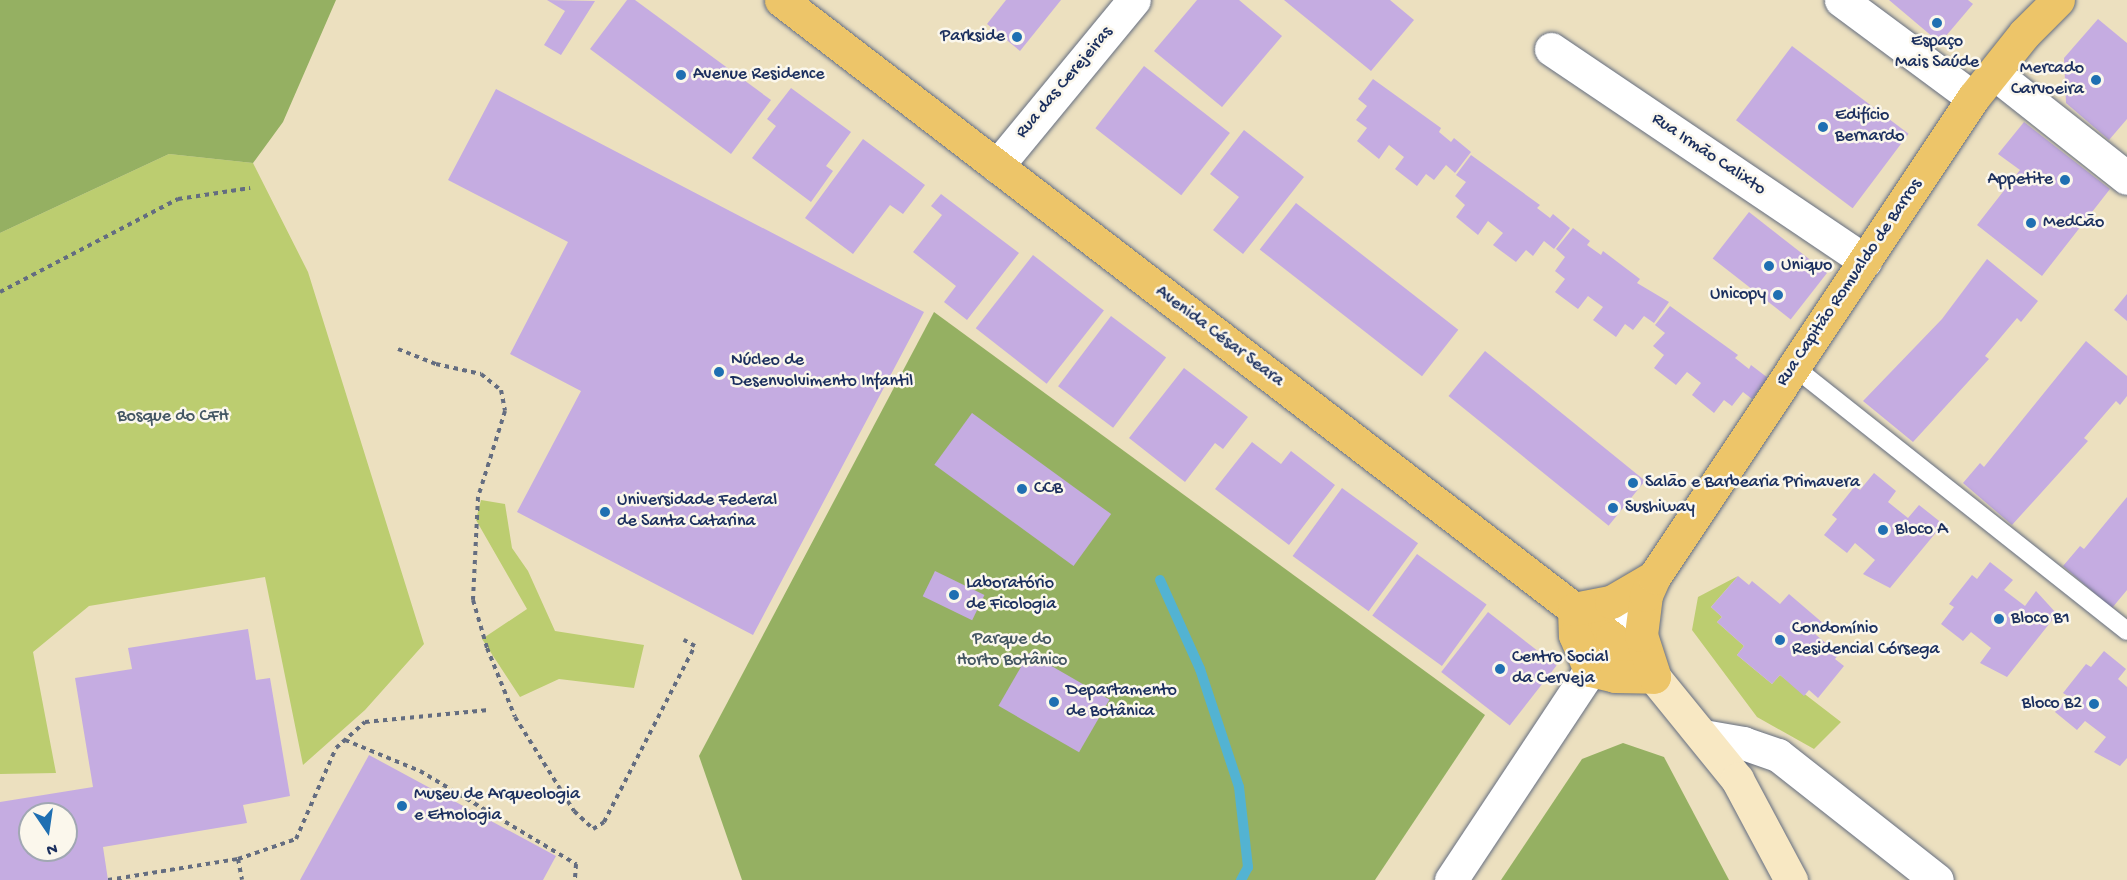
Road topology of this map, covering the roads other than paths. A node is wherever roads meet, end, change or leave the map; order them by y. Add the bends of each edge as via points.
1 (1134, 0) edge
2 (1841, 0) edge
3 (2058, 0) edge
4 (797, 5) edge
5 (1551, 48) dead end
6 (1994, 73) junction
7 (1973, 98) junction
8 (997, 166) junction
9 (2127, 178) edge
10 (1866, 261) junction
11 (1794, 367) junction
12 (1654, 576) junction
13 (1574, 609) junction
14 (2127, 632) edge
15 (1612, 638) junction
16 (1590, 670) junction
17 (1654, 677) junction
18 (1703, 736) junction
19 (1451, 880) edge
20 (1791, 880) edge
21 (1937, 880) edge

1 - 8 street, Rua das Cerejeiras
2 - 7 street
3 - 6 main road, Rua Capitão Romualdo de Barros via 2024,34
4 - 8 main road, Avenida César Seara
5 - 10 street, Rua Irmão Calixto
6 - 7 main road, Rua Capitão Romualdo de Barros
6 - 9 street
7 - 10 main road, Rua Capitão Romualdo de Barros
8 - 13 main road, Avenida César Seara
10 - 11 main road, Rua Capitão Romualdo de Barros
11 - 12 main road, Rua Capitão Romualdo de Barros
11 - 14 lane
12 - 13 main road, Rua Capitão Romualdo de Barros via 1611,602
12 - 15 lane
12 - 17 main road, Rua Capitão Romualdo de Barros via 1646,595 1641,635
13 - 15 main road, Avenida César Seara
13 - 16 main road via 1575,635
15 - 16 lane
15 - 17 main road, Avenida César Seara
16 - 17 main road via 1615,676
16 - 19 street
17 - 18 main road
18 - 20 main road via 1737,779
18 - 21 street via 1743,743 1778,755

